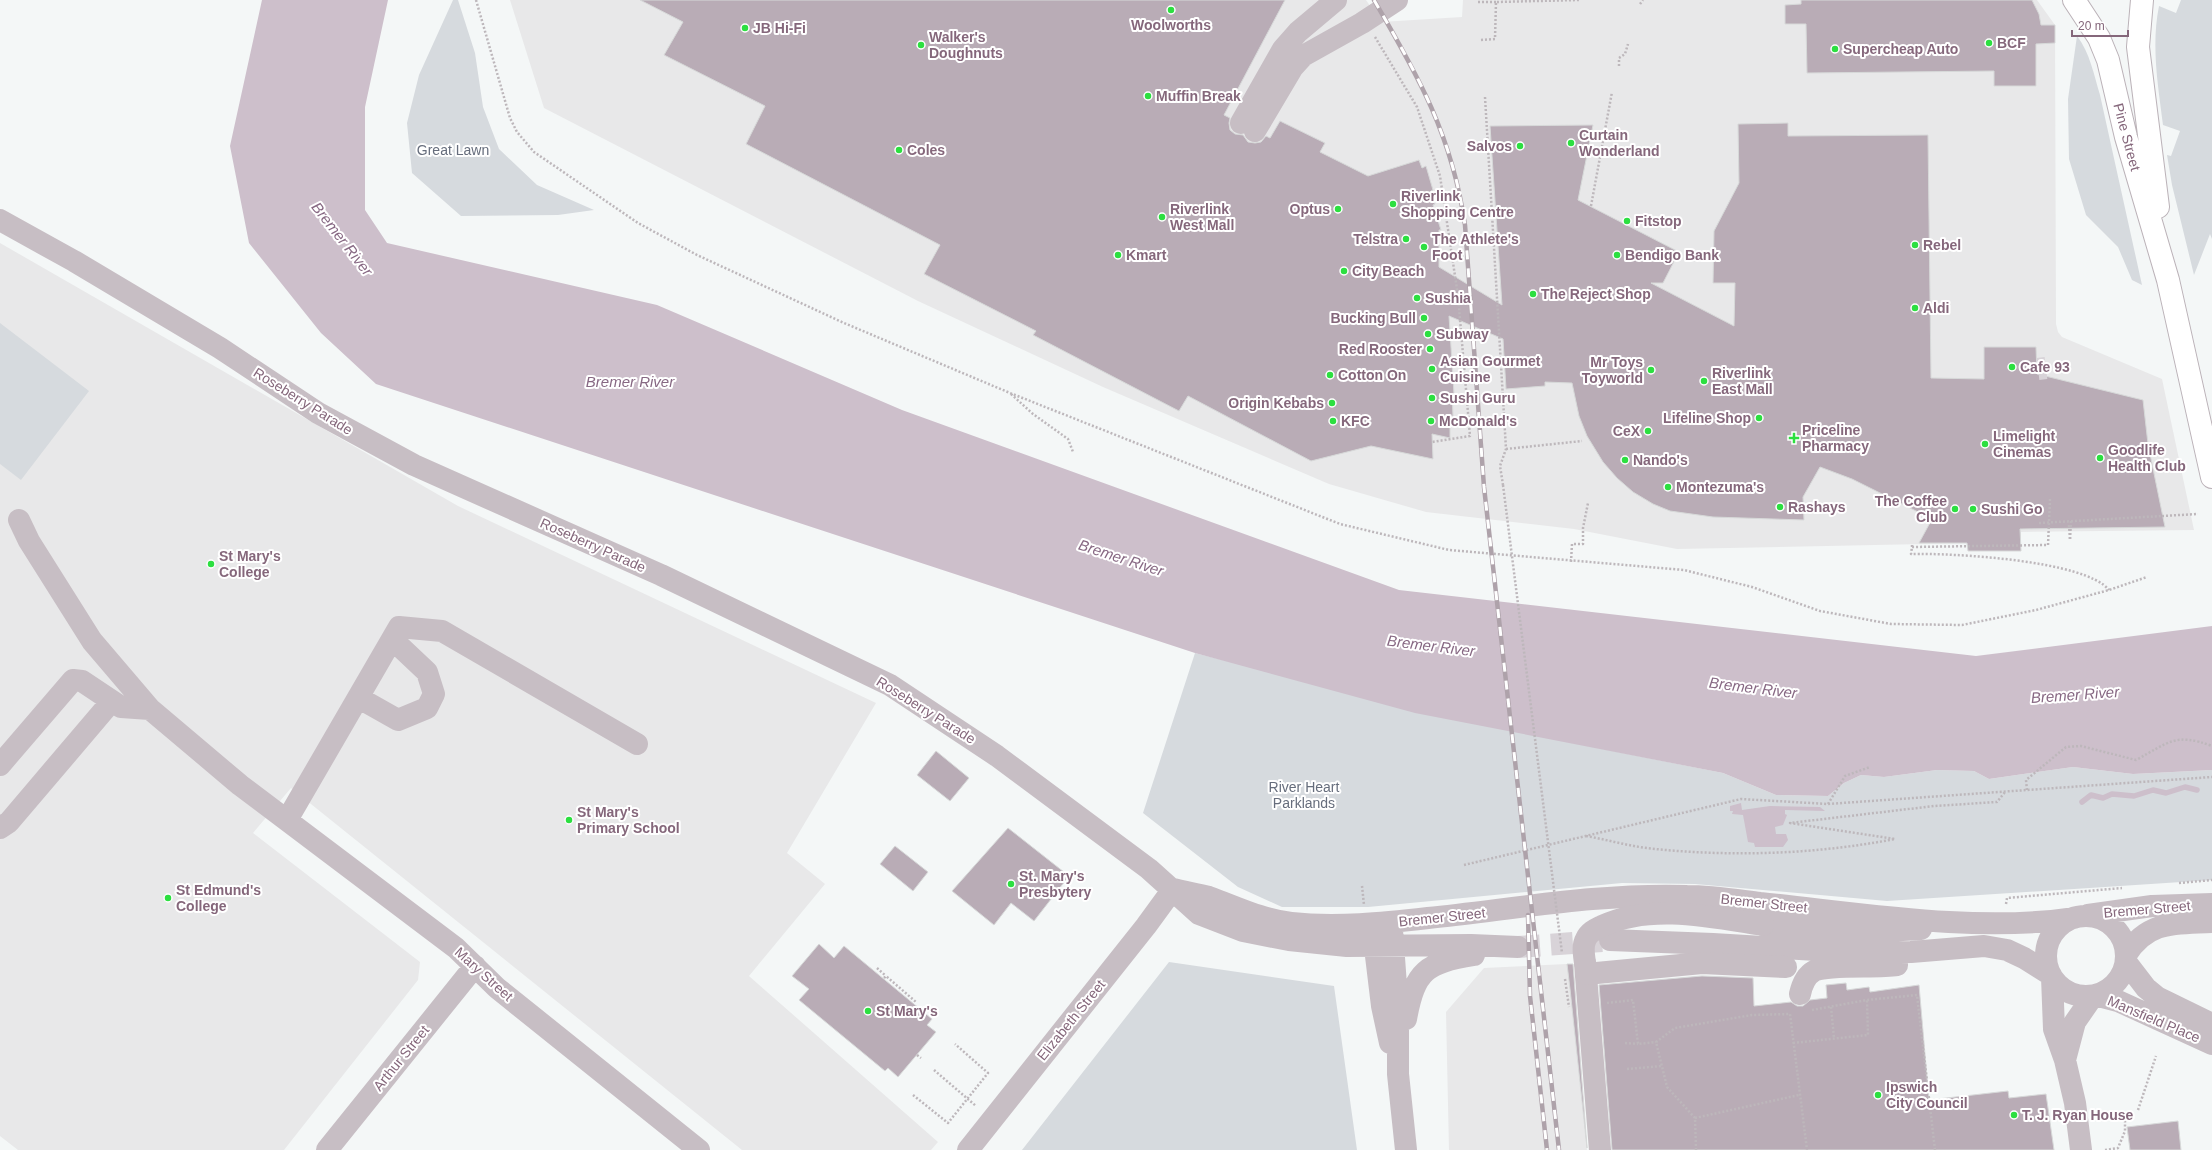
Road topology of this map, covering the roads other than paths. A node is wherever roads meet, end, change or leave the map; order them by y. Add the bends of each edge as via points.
1 (1397, 0) edge
2 (2074, 0) edge
3 (2142, 0) edge
4 (1328, 2) edge
5 (0, 220) edge
6 (2168, 280) junction
7 (2212, 476) edge
8 (18, 520) dead end
9 (392, 639) junction
10 (359, 698) junction
11 (111, 702) junction
12 (150, 709) junction
13 (638, 744) dead end
14 (0, 765) edge
15 (287, 820) junction
16 (0, 828) edge
17 (1173, 889) junction
18 (1560, 904) junction
19 (2212, 904) edge
20 (2078, 917) junction
21 (1376, 919) junction
22 (2212, 922) edge
23 (1994, 923) junction
24 (1610, 940) tunnel mouth
25 (1384, 945) junction
26 (1962, 947) junction
27 (1713, 949) junction
28 (2126, 958) junction
29 (475, 966) junction
30 (1828, 968) junction
31 (2051, 976) junction
32 (1579, 977) junction
33 (2094, 995) junction
34 (1802, 1006) road end
35 (2212, 1024) edge
36 (2212, 1044) edge
37 (2065, 1060) junction
38 (1398, 1074) junction
39 (684, 1146) edge
40 (327, 1150) edge
41 (968, 1150) edge
42 (1406, 1150) edge
43 (1600, 1150) edge
44 (2081, 1150) edge

1 - 4 street via 1303,56 1248,127 1283,49
2 - 6 main road, Pine Street via 2104,49 2126,137
3 - 6 main road, Pine Street via 2138,46
5 - 17 street, Roseberry Parade via 220,348 318,413 414,465 661,575 890,685 997,756
6 - 7 main road, Pine Street
8 - 12 street, Mary Street via 29,542 92,641
9 - 10 street
9 - 10 street via 427,672 434,694 426,708 398,720
9 - 13 street via 399,627 442,631
10 - 15 street
11 - 12 street via 130,709
11 - 14 street via 82,681 70,682
11 - 16 street via 9,822
12 - 15 street, Mary Street
15 - 29 street, Mary Street via 456,948
17 - 21 street, Bremer Street via 1210,898 1249,914 1272,920 1312,924
17 - 25 street, Bremer Street via 1200,914 1243,931 1289,940 1347,946
17 - 41 street, Elizabeth Street
18 - 21 street, Bremer Street
18 - 23 street, Bremer Street via 1638,897 1690,896 1918,919
18 - 27 street via 1634,920 1699,923 1710,934
19 - 20 street, Bremer Street via 2152,906
20 - 23 street, Bremer Street via 2036,923
20 - 28 street via 2102,919 2113,926 2124,943
20 - 31 street via 2060,926 2051,938 2046,960
21 - 25 street
22 - 28 street, Bremer Street via 2166,924 2154,928 2135,942
23 - 32 street, bridge via 1858,933 1819,932 1688,915 1651,915 1621,919 1595,930 1587,937
24 - 27 street via 1677,948
25 - 38 street via 1382,1006
25 - 38 street, Bremer Street via 1515,947 1449,959 1432,965 1419,978 1410,997
26 - 27 street via 1867,953
26 - 30 street via 1886,967
26 - 31 street via 1984,946 2007,950
28 - 33 street via 2118,980 2108,990
28 - 35 street, Mansfield Place via 2146,988
29 - 39 street, Mary Street via 497,988
29 - 40 street, Arthur Street
30 - 32 street, bridge via 1702,963
30 - 34 street via 1819,969 1808,975 1802,984
31 - 33 street via 2059,986 2069,992 2081,996
31 - 37 street via 2054,1029
32 - 43 street
33 - 36 street, Mansfield Place via 2118,1001
33 - 37 street via 2075,1022
37 - 44 street via 2077,1112
38 - 42 street

